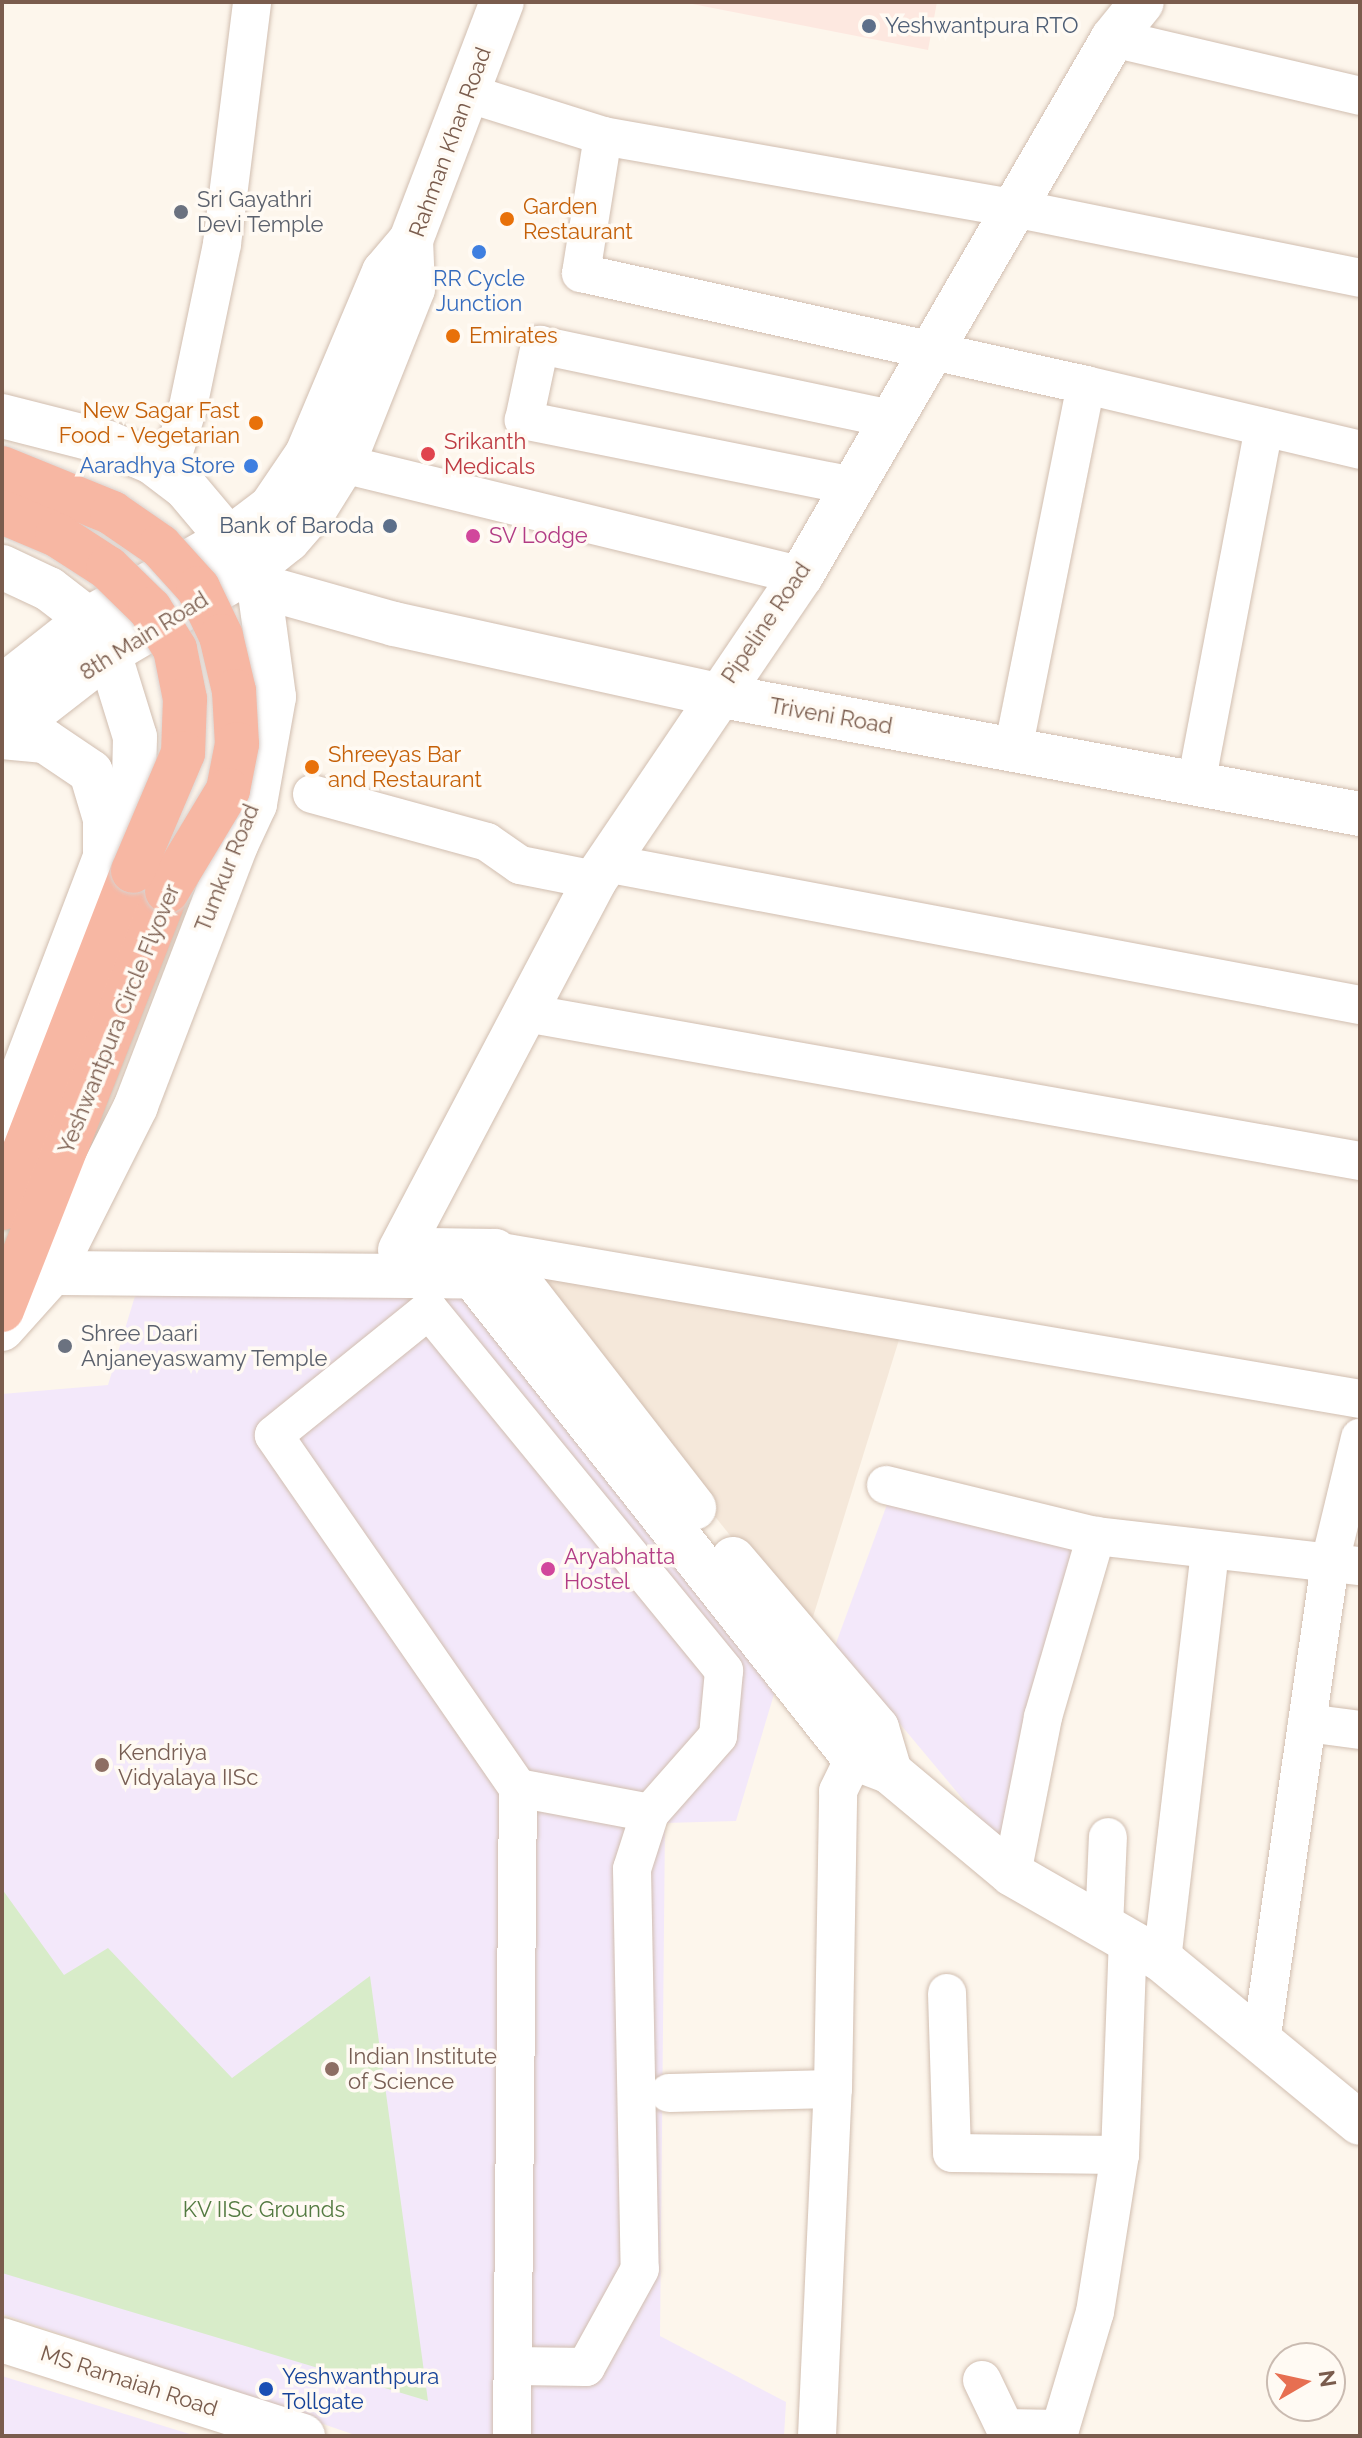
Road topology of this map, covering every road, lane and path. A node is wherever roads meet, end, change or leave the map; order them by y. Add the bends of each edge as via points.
1 (252, 2) edge
2 (502, 2) edge
3 (1142, 2) edge
4 (1113, 38) junction
5 (467, 93) junction
6 (1360, 96) edge
7 (603, 136) junction
8 (1013, 208) junction
9 (411, 240) junction
10 (1360, 278) edge
11 (929, 351) junction
12 (1086, 385) junction
13 (2, 416) edge
14 (891, 419) junction
15 (1264, 427) junction
16 (1360, 450) edge
17 (343, 464) junction
18 (2, 468) edge
19 (167, 474) junction
20 (853, 486) junction
21 (2, 512) edge
22 (288, 540) joint
23 (246, 566) junction
24 (2, 567) edge
25 (801, 576) junction
26 (99, 636) junction
27 (2, 687) edge
28 (717, 695) junction
29 (2, 737) edge
30 (1013, 750) junction
31 (1196, 784) junction
32 (312, 794) dead end
33 (127, 809) junction
34 (1360, 814) edge
35 (236, 845) junction
36 (601, 872) junction
37 (135, 873) junction
38 (1360, 1005) edge
39 (526, 1013) junction
40 (2, 1138) edge
41 (1360, 1161) edge
42 (2, 1208) edge
43 (400, 1250) junction
44 (59, 1259) junction
45 (484, 1264) junction
46 (2, 1310) edge
47 (2, 1329) edge
48 (1360, 1399) edge
49 (1360, 1438) edge
50 (886, 1485) dead end
51 (1096, 1536) junction
52 (1210, 1551) junction
53 (1345, 1564) edge
54 (1307, 1723) junction
55 (1360, 1730) edge
56 (874, 1753) junction
57 (518, 1788) junction
58 (650, 1813) junction
59 (1108, 1837) dead end
60 (1012, 1874) junction
61 (1131, 1942) junction
62 (947, 1993) dead end
63 (1261, 2042) junction
64 (833, 2089) junction
65 (669, 2093) dead end
66 (1360, 2123) edge
67 (1120, 2155) junction
68 (2, 2340) edge
69 (515, 2366) junction
70 (982, 2380) dead end
71 (1059, 2432) edge
72 (303, 2436) edge
73 (512, 2436) edge
74 (817, 2436) edge

1 - 19 street via 222,244 188,407
2 - 5 street, Rahman Khan Road
3 - 4 street, Pipeline Road
4 - 6 street
4 - 8 street, Pipeline Road
5 - 7 street
5 - 9 street, Rahman Khan Road
7 - 8 street
7 - 11 street via 581,273
8 - 10 street
8 - 11 street, Pipeline Road
9 - 17 street, Rahman Khan Road via 413,289
9 - 23 street via 384,272 307,454 271,507
11 - 12 street
11 - 14 street, Pipeline Road
12 - 15 street
12 - 30 street
13 - 19 street via 108,443
14 - 20 street, Pipeline Road
14 - 20 street via 540,345 524,420
15 - 16 street
15 - 31 street
17 - 22 street, Rahman Khan Road
17 - 25 street
18 - 37 highway, Yeshwantpura Circle Flyover, bridge via 112,513 160,546 198,588 221,636 234,691 237,744 228,790
19 - 23 street via 186,488
20 - 25 street, Pipeline Road
21 - 37 highway, Yeshwantpura Circle Flyover, bridge via 57,535 108,568 150,609 175,649 185,699 183,753
22 - 23 street, 8th Main Road
23 - 26 street, 8th Main Road
23 - 28 street, Triveni Road via 394,624
23 - 35 street, Tumkur Road via 273,706 255,804
24 - 26 street via 49,589
25 - 28 street, Pipeline Road
26 - 27 street, 8th Main Road
26 - 29 street, 8th Main Road
26 - 33 street via 135,737
28 - 30 street, Triveni Road
28 - 36 street, Pipeline Road
29 - 37 street via 45,741 91,772 105,819
30 - 31 street, Triveni Road
31 - 34 street, Triveni Road
32 - 36 street via 487,842 520,865
33 - 35 street
33 - 37 street
35 - 44 street, Tumkur Road via 136,1106
36 - 38 street
36 - 39 street, Pipeline Road
37 - 40 street via 15,1093
37 - 42 highway, Yeshwantpura Circle Flyover
37 - 46 highway, Yeshwantpura Circle Flyover
39 - 41 street
39 - 43 street, Pipeline Road
43 - 44 street
43 - 45 street
44 - 45 street
44 - 47 street, Tumkur Road
45 - 48 street
45 - 56 street via 739,1567
49 - 53 street
50 - 51 street
51 - 52 street
51 - 60 street via 1043,1717
52 - 53 street
52 - 61 street
53 - 54 street
54 - 55 street
54 - 63 street
56 - 60 street
56 - 64 street via 838,1791
57 - 58 street
57 - 58 street via 274,1435 429,1310 724,1671 718,1736
57 - 69 street
58 - 69 street via 632,1869 640,2269 586,2367
59 - 61 street
60 - 61 street
61 - 63 street
61 - 67 street
62 - 67 street via 952,2153
63 - 66 street
64 - 65 street
64 - 74 street
67 - 71 street via 1095,2312
68 - 72 street, MS Ramaiah Road
69 - 73 street
70 - 71 street via 1005,2428

